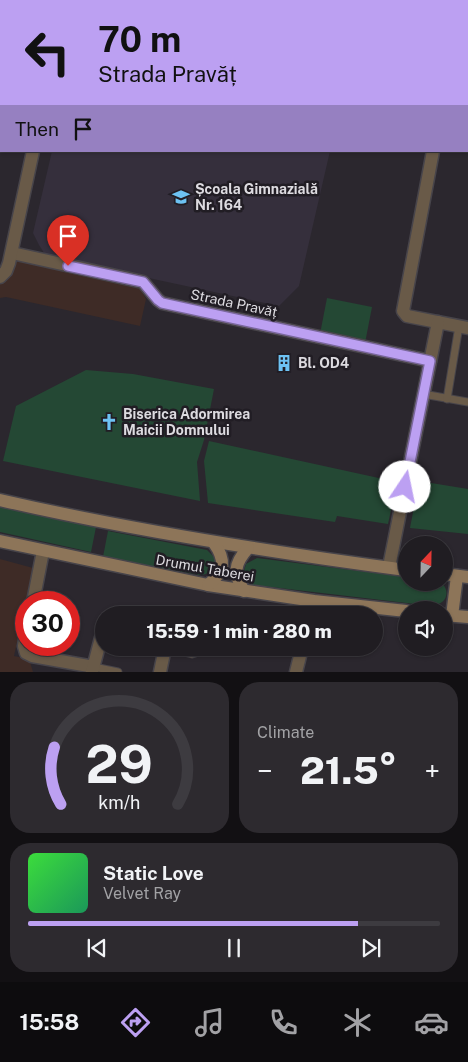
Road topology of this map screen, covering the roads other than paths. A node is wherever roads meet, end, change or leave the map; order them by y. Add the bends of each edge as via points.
1 (33, 152) edge
2 (433, 152) edge
3 (12, 253) junction
4 (0, 277) edge
5 (438, 322) junction
6 (463, 327) edge
7 (430, 361) junction
8 (424, 394) junction
9 (447, 399) junction
10 (468, 402) edge
11 (0, 500) edge
12 (0, 541) edge
13 (214, 542) junction
14 (248, 548) junction
15 (43, 552) junction
16 (389, 567) junction
17 (398, 569) edge
18 (456, 576) edge
19 (208, 585) junction
20 (35, 591) edge
21 (244, 591) junction
22 (314, 601) junction
23 (451, 601) edge
24 (313, 606) edge
25 (398, 610) edge
26 (453, 616) edge
27 (468, 618) edge
28 (32, 656) edge
29 (96, 656) edge
30 (164, 656) edge
31 (300, 656) edge
32 (93, 669) edge
33 (118, 672) edge
34 (160, 672) edge
35 (296, 672) edge

1 - 3 street
2 - 5 street via 403,311 407,316
3 - 4 street via 8,267
3 - 7 street, Strada Pravăț via 143,282 162,303
5 - 6 street
5 - 7 street
6 - 9 lane
7 - 8 street
8 - 9 lane
8 - 16 street
9 - 10 lane
11 - 13 main road, Drumul Taberei
12 - 15 main road, Drumul Taberei
13 - 14 main road, Drumul Taberei
13 - 19 main road via 220,552 222,566
14 - 16 main road, Drumul Taberei
14 - 21 main road via 236,568
15 - 19 main road, Drumul Taberei
15 - 20 street
16 - 17 main road, Drumul Taberei
18 - 23 main road
19 - 21 main road, Drumul Taberei
21 - 22 main road, Drumul Taberei
22 - 24 street
22 - 25 main road, Drumul Taberei
26 - 27 main road
28 - 32 street
29 - 32 street
30 - 34 street
31 - 35 street
32 - 33 lane

